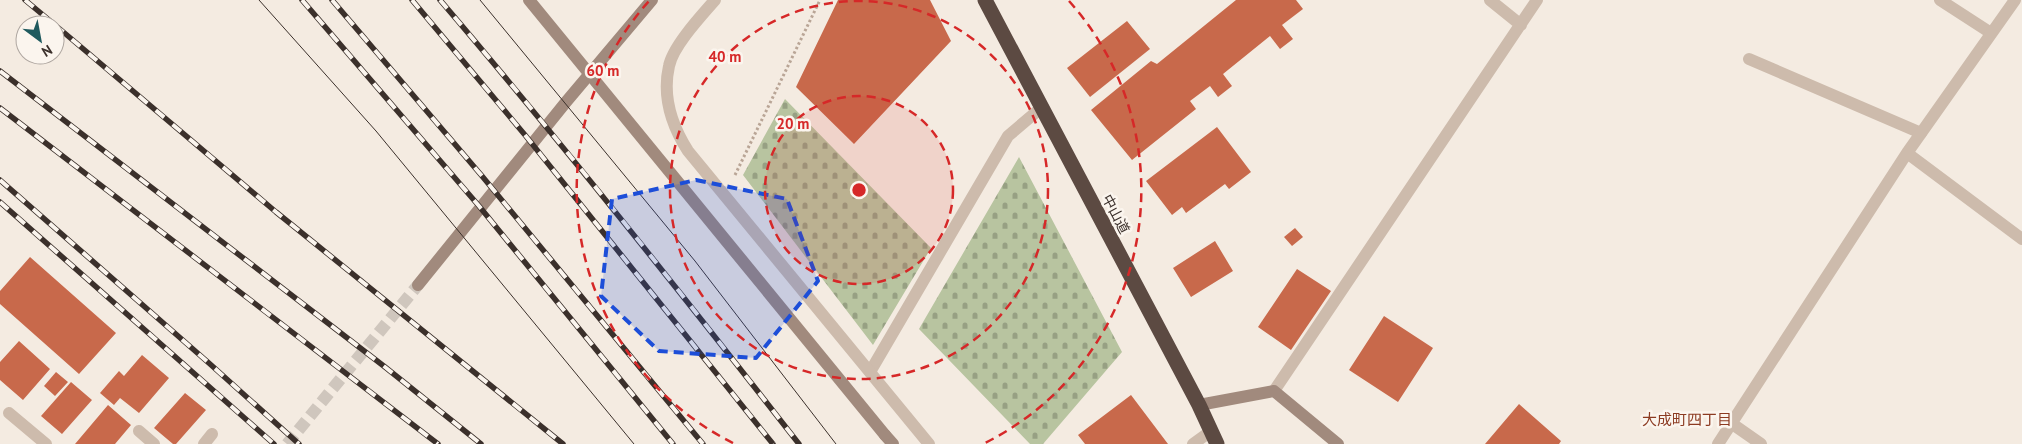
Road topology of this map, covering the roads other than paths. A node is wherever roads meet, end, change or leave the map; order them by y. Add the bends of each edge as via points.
1 (529, 0) edge
2 (652, 0) edge
3 (715, 0) edge
4 (985, 0) edge
5 (1490, 0) edge
6 (1538, 0) edge
7 (1940, 0) edge
8 (2015, 0) edge
9 (1521, 26) junction
10 (1991, 33) junction
11 (1749, 59) dead end
12 (1041, 108) junction
13 (1921, 133) junction
14 (1907, 153) junction
15 (2022, 239) edge
16 (418, 285) tunnel mouth
17 (870, 372) junction
18 (1274, 391) junction
19 (1199, 406) junction
20 (9, 413) dead end
21 (1731, 423) junction
22 (139, 431) dead end
23 (1214, 438) edge
24 (889, 439) edge
25 (46, 444) edge
26 (154, 444) edge
27 (929, 444) edge
28 (1193, 444) edge
29 (1338, 444) edge
30 (1718, 444) edge
31 (1761, 444) edge

1 - 24 street, bridge
2 - 16 street
3 - 17 street via 695,21 669,65 667,100 677,134 724,196
4 - 12 highway, 中山道
5 - 9 street
6 - 9 street
7 - 10 street
8 - 10 street
9 - 18 street
10 - 13 street
11 - 13 street
12 - 17 street via 1008,136
12 - 19 highway, 中山道
13 - 14 street
14 - 15 street
14 - 21 street
17 - 27 street
18 - 19 street
18 - 29 street
19 - 23 highway, 中山道
20 - 25 street
21 - 30 street
21 - 31 street
22 - 26 street
23 - 28 street

